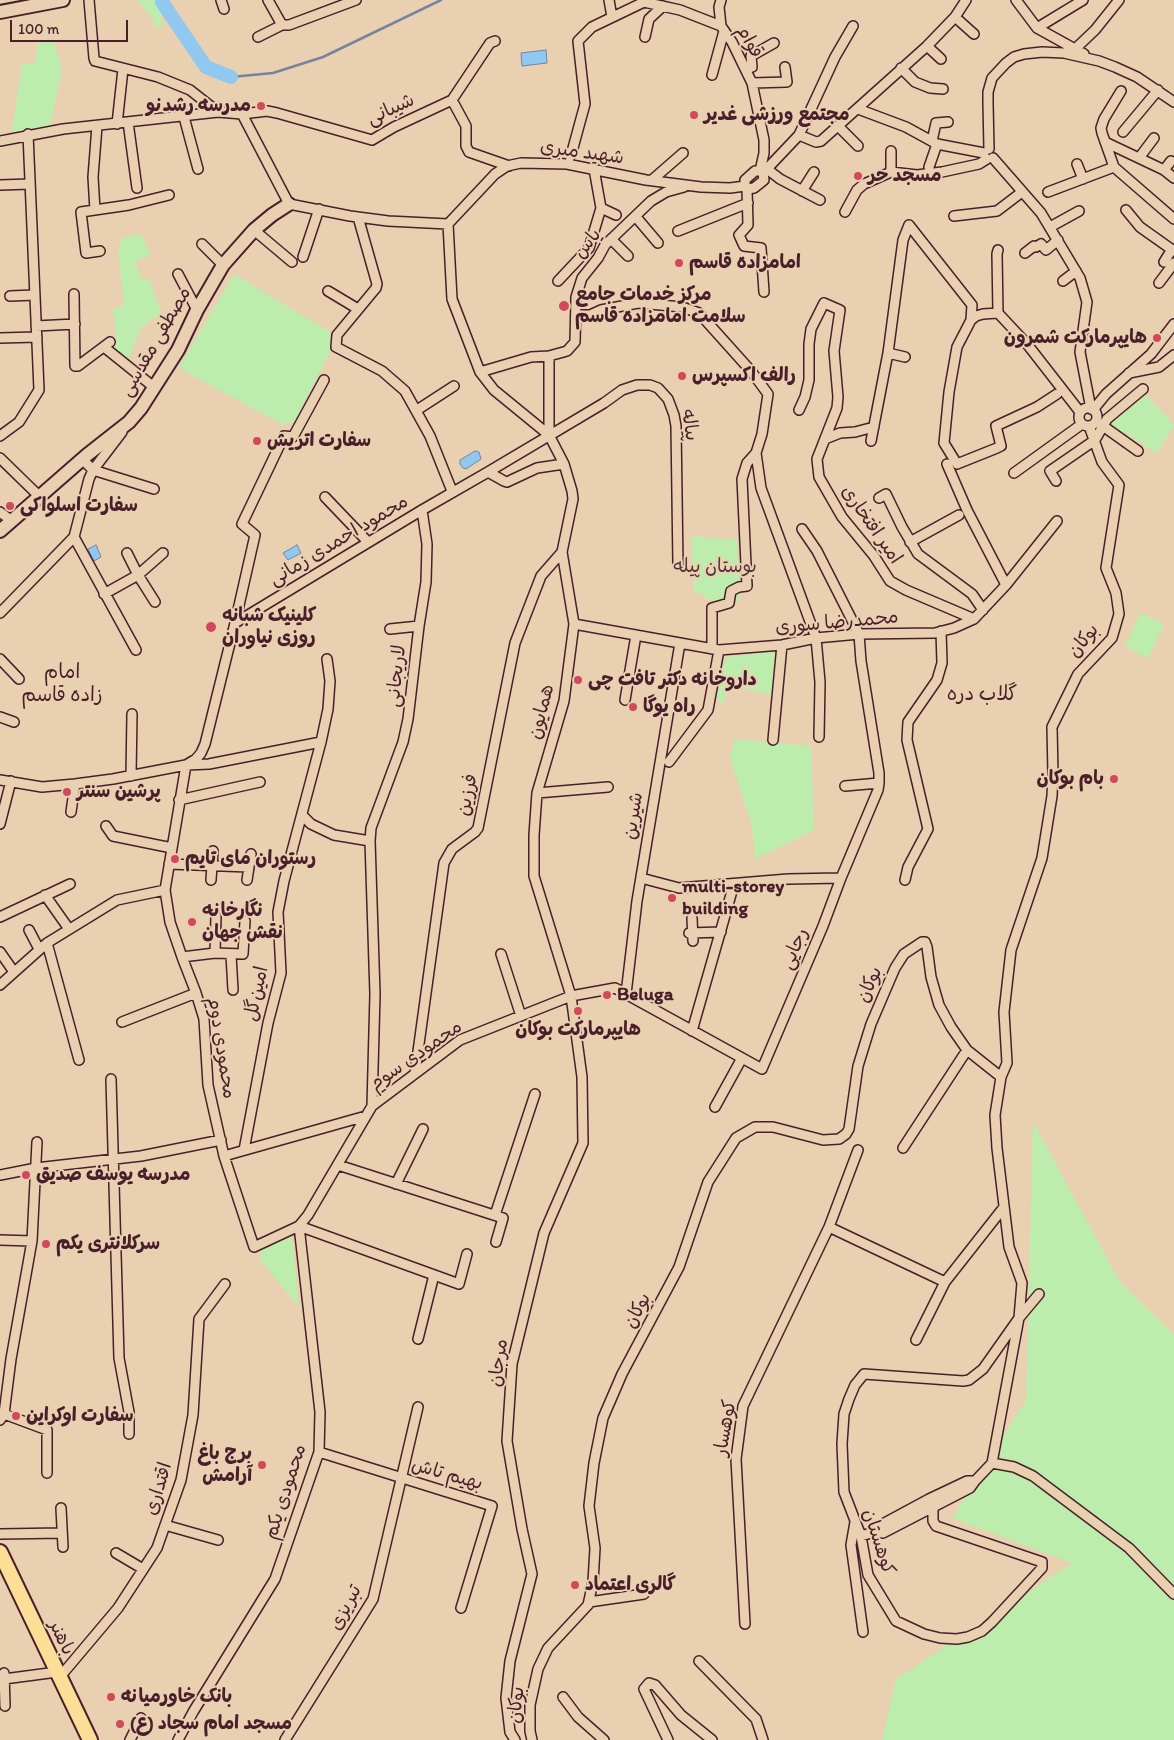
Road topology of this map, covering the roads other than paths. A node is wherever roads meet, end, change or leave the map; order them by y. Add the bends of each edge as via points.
1 (63, 0) edge
2 (89, 0) edge
3 (268, 0) edge
4 (356, 0) edge
5 (608, 0) edge
6 (721, 0) edge
7 (966, 0) edge
8 (1016, 0) edge
9 (1083, 0) edge
10 (1119, 0) edge
11 (663, 6) junction
12 (0, 12) edge
13 (612, 17) junction
14 (955, 17) junction
15 (282, 25) junction
16 (853, 26) dead end
17 (1037, 28) junction
18 (722, 29) junction
19 (974, 34) dead end
20 (258, 36) dead end
21 (645, 37) dead end
22 (495, 41) dead end
23 (774, 43) dead end
24 (927, 46) junction
25 (1074, 49) junction
26 (942, 59) dead end
27 (1092, 59) junction
28 (786, 67) dead end
29 (901, 68) junction
30 (123, 69) junction
31 (746, 69) junction
32 (712, 75) dead end
33 (752, 83) junction
34 (943, 89) dead end
35 (1158, 90) junction
36 (1121, 91) dead end
37 (452, 100) junction
38 (1174, 102) edge
39 (858, 109) junction
40 (218, 112) junction
41 (242, 114) junction
42 (184, 117) junction
43 (128, 122) junction
44 (948, 122) dead end
45 (117, 124) junction
46 (97, 126) junction
47 (838, 126) junction
48 (1123, 132) dead end
49 (28, 134) junction
50 (798, 135) junction
51 (1154, 138) dead end
52 (0, 141) edge
53 (934, 142) junction
54 (1105, 142) junction
55 (858, 146) dead end
56 (891, 151) dead end
57 (683, 152) dead end
58 (988, 155) junction
59 (1139, 158) junction
60 (1171, 161) dead end
61 (567, 164) junction
62 (1077, 164) dead end
63 (509, 166) junction
64 (929, 167) dead end
65 (1114, 167) junction
66 (198, 169) dead end
67 (594, 169) junction
68 (1164, 170) junction
69 (763, 171) junction
70 (814, 172) dead end
71 (887, 174) junction
72 (1174, 178) edge
73 (1083, 179) junction
74 (652, 180) junction
75 (30, 184) junction
76 (0, 185) edge
77 (689, 186) junction
78 (746, 187) junction
79 (137, 188) dead end
80 (802, 191) junction
81 (1022, 192) junction
82 (1048, 192) dead end
83 (168, 195) dead end
84 (820, 200) dead end
85 (748, 203) junction
86 (289, 204) junction
87 (601, 208) junction
88 (319, 209) junction
89 (95, 210) junction
90 (1126, 210) dead end
91 (1079, 211) dead end
92 (845, 212) dead end
93 (616, 216) dead end
94 (636, 216) junction
95 (954, 216) dead end
96 (358, 217) junction
97 (1174, 219) edge
98 (448, 224) junction
99 (1050, 228) junction
100 (254, 230) junction
101 (678, 231) dead end
102 (611, 239) junction
103 (1058, 240) junction
104 (202, 244) dead end
105 (658, 244) dead end
106 (589, 248) junction
107 (998, 250) dead end
108 (1173, 250) edge
109 (100, 251) dead end
110 (1025, 253) dead end
111 (628, 256) dead end
112 (303, 257) dead end
113 (598, 258) junction
114 (292, 262) dead end
115 (1169, 263) edge
116 (223, 265) junction
117 (1076, 271) junction
118 (178, 274) dead end
119 (558, 281) dead end
120 (1063, 281) dead end
121 (1159, 283) dead end
122 (328, 291) dead end
123 (764, 292) dead end
124 (74, 294) dead end
125 (35, 295) junction
126 (10, 296) dead end
127 (358, 309) junction
128 (197, 310) junction
129 (998, 313) junction
130 (576, 315) junction
131 (971, 320) junction
132 (76, 324) junction
133 (1174, 324) edge
134 (36, 326) junction
135 (37, 337) junction
136 (0, 338) edge
137 (888, 353) junction
138 (1174, 355) edge
139 (549, 356) junction
140 (905, 357) dead end
141 (480, 372) junction
142 (1129, 373) junction
143 (324, 380) dead end
144 (454, 386) dead end
145 (155, 388) junction
146 (1143, 389) dead end
147 (1057, 394) dead end
148 (1092, 409) junction
149 (417, 410) junction
150 (799, 410) dead end
151 (1080, 412) junction
152 (129, 422) junction
153 (1086, 425) junction
154 (1103, 426) junction
155 (874, 427) junction
156 (0, 436) edge
157 (549, 436) junction
158 (825, 439) junction
159 (1095, 440) junction
160 (872, 441) dead end
161 (1138, 451) dead end
162 (756, 453) junction
163 (0, 458) edge
164 (82, 459) junction
165 (564, 464) junction
166 (947, 464) dead end
167 (93, 470) junction
168 (488, 472) junction
169 (1014, 473) dead end
170 (1056, 482) dead end
171 (154, 489) dead end
172 (452, 492) junction
173 (40, 497) junction
174 (325, 497) dead end
175 (879, 498) dead end
176 (422, 510) junction
177 (0, 512) edge
178 (959, 516) dead end
179 (1057, 520) dead end
180 (12, 521) junction
181 (802, 529) dead end
182 (0, 531) edge
183 (74, 537) junction
184 (368, 542) junction
185 (910, 542) junction
186 (562, 552) junction
187 (127, 553) dead end
188 (163, 553) dead end
189 (678, 565) dead end
190 (138, 576) junction
191 (1006, 585) junction
192 (104, 594) junction
193 (155, 602) dead end
194 (983, 610) junction
195 (0, 613) edge
196 (974, 619) junction
197 (236, 623) junction
198 (574, 624) junction
199 (419, 626) junction
200 (390, 629) dead end
201 (941, 631) junction
202 (859, 634) junction
203 (636, 635) junction
204 (816, 638) junction
205 (680, 643) junction
206 (782, 645) junction
207 (136, 650) dead end
208 (716, 650) junction
209 (327, 659) dead end
210 (0, 660) edge
211 (19, 679) dead end
212 (625, 700) dead end
213 (132, 714) dead end
214 (0, 716) edge
215 (14, 722) dead end
216 (819, 737) dead end
217 (773, 740) dead end
218 (321, 742) junction
219 (668, 762) dead end
220 (186, 765) junction
221 (131, 776) junction
222 (0, 780) edge
223 (11, 782) junction
224 (260, 782) dead end
225 (879, 783) junction
226 (75, 784) junction
227 (845, 786) dead end
228 (608, 787) dead end
229 (537, 793) junction
230 (179, 800) junction
231 (71, 812) dead end
232 (302, 816) junction
233 (0, 824) edge
234 (106, 826) dead end
235 (370, 841) junction
236 (172, 848) junction
237 (213, 851) dead end
238 (251, 854) dead end
239 (169, 864) junction
240 (212, 865) junction
241 (249, 867) junction
242 (641, 878) junction
243 (841, 878) junction
244 (211, 880) dead end
245 (247, 880) dead end
246 (905, 880) dead end
247 (70, 884) dead end
248 (734, 884) junction
249 (165, 890) junction
250 (46, 895) junction
251 (0, 914) edge
252 (216, 916) dead end
253 (692, 918) dead end
254 (245, 921) dead end
255 (69, 929) junction
256 (29, 930) dead end
257 (721, 932) junction
258 (47, 943) junction
259 (39, 949) junction
260 (0, 952) edge
261 (215, 953) junction
262 (501, 954) dead end
263 (231, 955) junction
264 (182, 957) junction
265 (14, 972) junction
266 (0, 985) edge
267 (233, 990) dead end
268 (196, 993) junction
269 (626, 994) junction
270 (571, 996) junction
271 (521, 1016) junction
272 (122, 1022) dead end
273 (692, 1031) junction
274 (967, 1050) junction
275 (742, 1058) junction
276 (79, 1060) dead end
277 (415, 1073) junction
278 (1001, 1077) junction
279 (112, 1079) dead end
280 (535, 1094) dead end
281 (372, 1106) junction
282 (715, 1107) dead end
283 (366, 1116) junction
284 (423, 1129) dead end
285 (221, 1140) junction
286 (37, 1142) dead end
287 (903, 1148) dead end
288 (244, 1150) junction
289 (858, 1150) dead end
290 (224, 1156) junction
291 (114, 1160) junction
292 (338, 1165) junction
293 (36, 1168) junction
294 (0, 1175) edge
295 (396, 1184) junction
296 (1004, 1207) junction
297 (495, 1216) junction
298 (299, 1226) junction
299 (829, 1227) junction
300 (0, 1240) edge
301 (32, 1241) junction
302 (496, 1242) dead end
303 (254, 1247) joint
304 (467, 1254) dead end
305 (434, 1275) junction
306 (945, 1282) junction
307 (224, 1284) dead end
308 (1038, 1294) dead end
309 (1019, 1318) junction
310 (418, 1338) dead end
311 (916, 1340) dead end
312 (418, 1406) dead end
313 (2, 1417) edge
314 (129, 1434) dead end
315 (319, 1452) junction
316 (992, 1463) junction
317 (47, 1473) dead end
318 (401, 1478) junction
319 (975, 1480) junction
320 (933, 1507) junction
321 (61, 1508) dead end
322 (856, 1522) junction
323 (165, 1526) junction
324 (874, 1532) junction
325 (62, 1533) junction
326 (0, 1534) edge
327 (861, 1536) junction
328 (218, 1540) dead end
329 (63, 1547) dead end
330 (0, 1552) edge
331 (116, 1553) dead end
332 (143, 1569) junction
333 (644, 1594) dead end
334 (1174, 1594) edge
335 (589, 1602) junction
336 (461, 1608) dead end
337 (745, 1624) dead end
338 (863, 1632) dead end
339 (699, 1661) dead end
340 (58, 1675) junction
341 (563, 1697) dead end
342 (5, 1706) dead end
343 (142, 1718) dead end
344 (90, 1740) edge
345 (130, 1740) edge
346 (178, 1740) edge
347 (286, 1740) edge
348 (515, 1740) edge
349 (532, 1740) edge
350 (604, 1740) edge
351 (668, 1740) edge
352 (712, 1740) edge
353 (763, 1740) edge

1 - 12 main road
2 - 30 street via 95,61
3 - 15 street
4 - 15 street
5 - 13 street
6 - 18 street
7 - 14 street
8 - 17 street
9 - 17 street
10 - 25 street
11 - 13 street, قوام via 644,2
11 - 18 street, قوام
11 - 21 street via 649,20
13 - 61 street, قوام via 592,27 578,41 585,104
14 - 19 street
14 - 24 street
15 - 20 street
16 - 50 street via 834,57
17 - 25 street
18 - 31 street, قوام
18 - 32 street
22 - 37 street
23 - 31 street via 751,56 752,67
24 - 26 street
24 - 29 street
25 - 27 street
27 - 35 street via 1137,77
27 - 58 street via 1042,52 1014,57 1006,63 992,78 988,92
28 - 33 street via 787,82
29 - 34 street via 915,82
29 - 39 street
30 - 40 street via 158,77 190,90
30 - 45 street
31 - 33 street, قوام
33 - 69 street, قوام via 764,140
35 - 38 street
35 - 48 street
36 - 54 street via 1102,124
37 - 41 street, شیبانی via 371,140 277,113
37 - 63 street via 466,126 467,150
39 - 47 street
39 - 53 street via 906,127
40 - 41 street
40 - 42 street
41 - 86 street
42 - 43 street
42 - 66 street
43 - 45 street
43 - 79 street
44 - 53 street via 936,123
45 - 46 street
46 - 49 street
46 - 89 street via 93,177
47 - 50 street via 818,142
47 - 55 street
49 - 52 street
49 - 75 street
50 - 69 street
51 - 59 street
53 - 58 street
53 - 64 street
54 - 59 street
54 - 65 street
56 - 71 street
57 - 74 street
58 - 71 street via 979,164 942,172 903,178
58 - 81 street
59 - 68 street
60 - 68 street
61 - 63 street, شهید میری via 521,162
61 - 67 street, شهید میری
62 - 73 street
63 - 98 street, شهید میری via 495,174
65 - 73 street
65 - 97 street
67 - 74 street, شهید میری
67 - 87 street
68 - 72 street
69 - 78 street via 762,183 754,188
69 - 80 street
70 - 80 street
71 - 92 street via 857,190
73 - 82 street
74 - 77 street, شهید میری
75 - 76 street
75 - 125 street
77 - 78 street, شهید میری
77 - 94 street, یاس via 654,198
78 - 85 street
80 - 84 street
81 - 95 street via 997,210
81 - 99 street
83 - 89 street
85 - 101 street
85 - 123 street via 748,225 739,236 744,246 761,248
86 - 88 street
86 - 100 main road, مصطفی مقدسی
87 - 93 street
87 - 106 street
88 - 96 street
88 - 112 street
89 - 109 street via 81,212 86,253
90 - 108 street via 1140,227
91 - 99 street
94 - 102 street, یاس
94 - 105 street
96 - 98 street
96 - 127 street via 377,284
98 - 141 street via 452,299
99 - 103 street
100 - 114 street
100 - 116 main road, مصطفی مقدسی
102 - 111 street
102 - 113 street, یاس
103 - 110 street via 1046,250 1041,244
103 - 117 street
104 - 116 street
106 - 113 street
106 - 119 street
107 - 129 street
108 - 115 street
113 - 130 street, یاس via 582,278 576,297
115 - 121 street
116 - 128 main road, مصطفی مقدسی
117 - 120 street
117 - 148 street via 1087,302 1080,352
118 - 128 street
122 - 127 street
124 - 132 street
125 - 126 street
125 - 134 street
127 - 149 street via 337,335 336,347 382,371 406,390
128 - 145 main road, مصطفی مقدسی
129 - 131 street via 983,314
129 - 151 street via 1027,344
130 - 139 street, یاس via 574,342 567,351
130 - 162 street via 590,315 638,303 682,307 698,313 752,371 768,394
131 - 137 street via 972,305 909,226 903,240
131 - 147 street via 957,347 944,443 957,464 1001,446 996,426
132 - 134 street
132 - 145 street via 75,366 107,345
133 - 142 street via 1151,354
134 - 135 street
135 - 136 street
135 - 156 street via 39,390 19,422
137 - 140 street
137 - 155 street
138 - 142 street via 1159,367
139 - 141 street, یاس via 531,357
139 - 157 street
141 - 157 street via 494,390
142 - 148 street
143 - 197 street via 293,436 284,436 242,524 255,535
144 - 149 street
145 - 152 main road, مصطفی مقدسی
146 - 154 street via 1107,418
148 - 151 street
148 - 153 street via 1097,419 1094,424
149 - 172 street
150 - 158 street, امیر افتخاری via 809,380 811,330 824,303 840,310 834,342 837,408
151 - 153 street via 1079,420
152 - 164 main road, مصطفی مقدسی
152 - 167 street
153 - 159 street, بوکان
153 - 169 street
154 - 159 street
154 - 161 street
155 - 158 street
155 - 160 street
157 - 165 street, همایون
157 - 168 street, محمود احمدی زمانی
157 - 189 street, پیاله via 622,390 650,385 663,392 676,426
158 - 196 street, امیر افتخاری via 817,459 819,477 842,517 890,581
159 - 170 street via 1050,471
159 - 278 street, بوکان via 1102,462 1119,485 1106,568 1116,593 1119,614 1112,638 1078,674 1052,727 1052,796 1042,858 1011,950 1004,1012 1007,1063
162 - 204 street via 761,488
162 - 208 street via 747,463 742,479 747,586 730,591 729,603 712,608
163 - 173 street
164 - 167 street
164 - 173 main road, مصطفی مقدسی
165 - 168 street via 537,468 508,482
165 - 186 street, همایون via 573,499
166 - 191 street
167 - 171 street
167 - 183 street via 84,492
168 - 172 street, محمود احمدی زمانی
172 - 176 street, محمود احمدی زمانی
173 - 180 main road, مصطفی مقدسی
174 - 184 street
175 - 185 street via 886,494
176 - 184 street, محمود احمدی زمانی
176 - 199 street, لاریجانی via 427,544 426,582
177 - 180 street
178 - 185 street
179 - 191 street, محمدرضا سوری
180 - 182 main road, مصطفی مقدسی
181 - 202 street via 817,551
183 - 192 street
183 - 195 street
184 - 197 street, محمود احمدی زمانی
185 - 194 street via 918,554 972,594
186 - 198 street, همایون
186 - 277 street, فرزین via 541,576 515,643 478,828 452,849 444,863
187 - 190 street
188 - 190 street
190 - 192 street
190 - 193 street
191 - 194 street, محمدرضا سوری
192 - 207 street
194 - 196 street, محمدرضا سوری
196 - 201 street, محمدرضا سوری
197 - 220 street via 205,744 196,759
198 - 203 street, محمدرضا سوری
198 - 229 street, همایون via 564,702
199 - 200 street
199 - 235 street, لاریجانی via 407,726 371,828
201 - 202 street, محمدرضا سوری
201 - 246 street via 942,664 937,680 908,722 907,740 928,829 908,867
202 - 204 street, محمدرضا سوری
202 - 225 street, رجایی
203 - 205 street, محمدرضا سوری
203 - 212 street
204 - 206 street, محمدرضا سوری
204 - 216 street via 820,682
205 - 208 street, محمدرضا سوری
205 - 242 street, شیرین
206 - 208 street, محمدرضا سوری
206 - 217 street
208 - 219 street via 708,710
209 - 218 street, امین‌گل via 330,682
210 - 211 street
213 - 221 street
214 - 215 street
218 - 220 street via 209,764
218 - 232 street, امین‌گل
220 - 221 street
220 - 230 street, محمودی دوم
221 - 226 street
222 - 223 street
223 - 226 street via 42,786
223 - 233 street
224 - 230 street
225 - 227 street
225 - 243 street, رجایی
226 - 231 street
228 - 229 street
229 - 270 street, همایون via 534,876
230 - 236 street, محمودی دوم
232 - 235 street via 334,835
232 - 288 street, امین‌گل via 278,912 281,973
234 - 236 street via 113,836
235 - 281 street, لاریجانی via 375,994
236 - 239 street, محمودی دوم
237 - 240 street
238 - 241 street
239 - 240 street
239 - 249 street, محمودی دوم
240 - 241 street
240 - 244 street
241 - 245 street
242 - 248 street via 679,888
242 - 269 street, شیرین
243 - 248 street
243 - 275 street, رجایی via 762,1069
247 - 250 street
248 - 257 street
249 - 255 street via 117,900
249 - 264 street, محمودی دوم via 170,922
250 - 251 street
250 - 255 street
252 - 261 street
253 - 257 street via 692,936
254 - 263 street via 244,952
255 - 258 street
256 - 259 street
257 - 273 street
258 - 259 street
258 - 276 street
259 - 265 street
260 - 265 street
261 - 263 street
261 - 264 street
262 - 271 street
263 - 267 street
264 - 268 street, محمودی دوم
265 - 266 street
268 - 272 street
268 - 285 street, محمودی دوم via 206,1033 208,1085
269 - 270 street, رجایی via 615,988
269 - 273 street, رجایی
270 - 271 street, محمودی سوم
270 - 348 street, مرجان via 582,1077 583,1143 544,1233 512,1374 507,1440 532,1574 510,1661 506,1698 510,1732
271 - 277 street, محمودی سوم via 460,1040
273 - 275 street, رجایی
274 - 278 street, بوکان
274 - 287 street
274 - 335 street, بوکان via 938,1005 927,947 922,942 904,954 895,968 871,1024 858,1066 846,1134 838,1139 823,1140 755,1127 736,1138 708,1182 679,1267 622,1374 603,1418 589,1506 595,1548
275 - 282 street
277 - 281 street, محمودی سوم
278 - 296 street, کوهستان via 995,1115
279 - 291 street
280 - 297 street
281 - 283 street, محمودی سوم
283 - 288 street
283 - 292 street, محمودی سوم
284 - 295 street
285 - 290 street, محمودی دوم
285 - 291 street
286 - 293 street
288 - 290 street
289 - 299 street, کوهسار
290 - 303 street, محمودی دوم
291 - 293 street
291 - 314 street via 119,1358 129,1412
292 - 295 street
292 - 298 street, محمودی سوم
293 - 294 street
293 - 301 street
295 - 297 street
296 - 306 street
296 - 309 street, کوهستان via 1009,1247 1022,1283
297 - 302 street via 504,1219
298 - 303 street, محمودی سوم
298 - 305 street
298 - 315 street, محمودی یکم via 320,1412
299 - 306 street
299 - 337 street, کوهسار via 743,1406 736,1459
300 - 301 street
301 - 313 street
304 - 305 street via 458,1284
305 - 310 street
306 - 311 street
307 - 323 street, اقتداری via 200,1319 193,1415 181,1480
308 - 309 street, کوهستان
309 - 316 street, کوهستان
309 - 322 street, کوهستان via 983,1370 969,1380 871,1374 860,1378 846,1407 842,1444 844,1492
312 - 318 street, تبریزی
313 - 317 street via 46,1430
315 - 318 street, بهیم تاش
315 - 346 street, محمودی یکم via 275,1579
316 - 319 street
316 - 334 street via 1014,1467 1033,1476 1129,1548
318 - 336 street, بهیم تاش via 492,1506
318 - 347 street, تبریزی via 373,1599
319 - 320 street via 970,1488
319 - 324 street via 966,1481 929,1499 879,1526
320 - 324 street via 883,1533
320 - 327 street, کوهستان via 936,1526 1042,1562 1042,1568 992,1622 968,1637 940,1638 896,1621 868,1575
321 - 325 street
322 - 327 street, کوهستان
322 - 338 street via 850,1545
323 - 328 street
323 - 332 street, اقتداری via 157,1548
324 - 327 street
325 - 326 street
325 - 329 street
330 - 340 main road, باهنر
331 - 332 street
332 - 340 street, اقتداری via 118,1608
333 - 335 street
335 - 349 street, بوکان via 548,1648 538,1669 530,1705
339 - 353 street via 756,1719
340 - 342 street via 4,1676
340 - 344 main road, باهنر
341 - 350 street via 578,1717
343 - 345 street
351 - 352 street via 644,1689 648,1683

